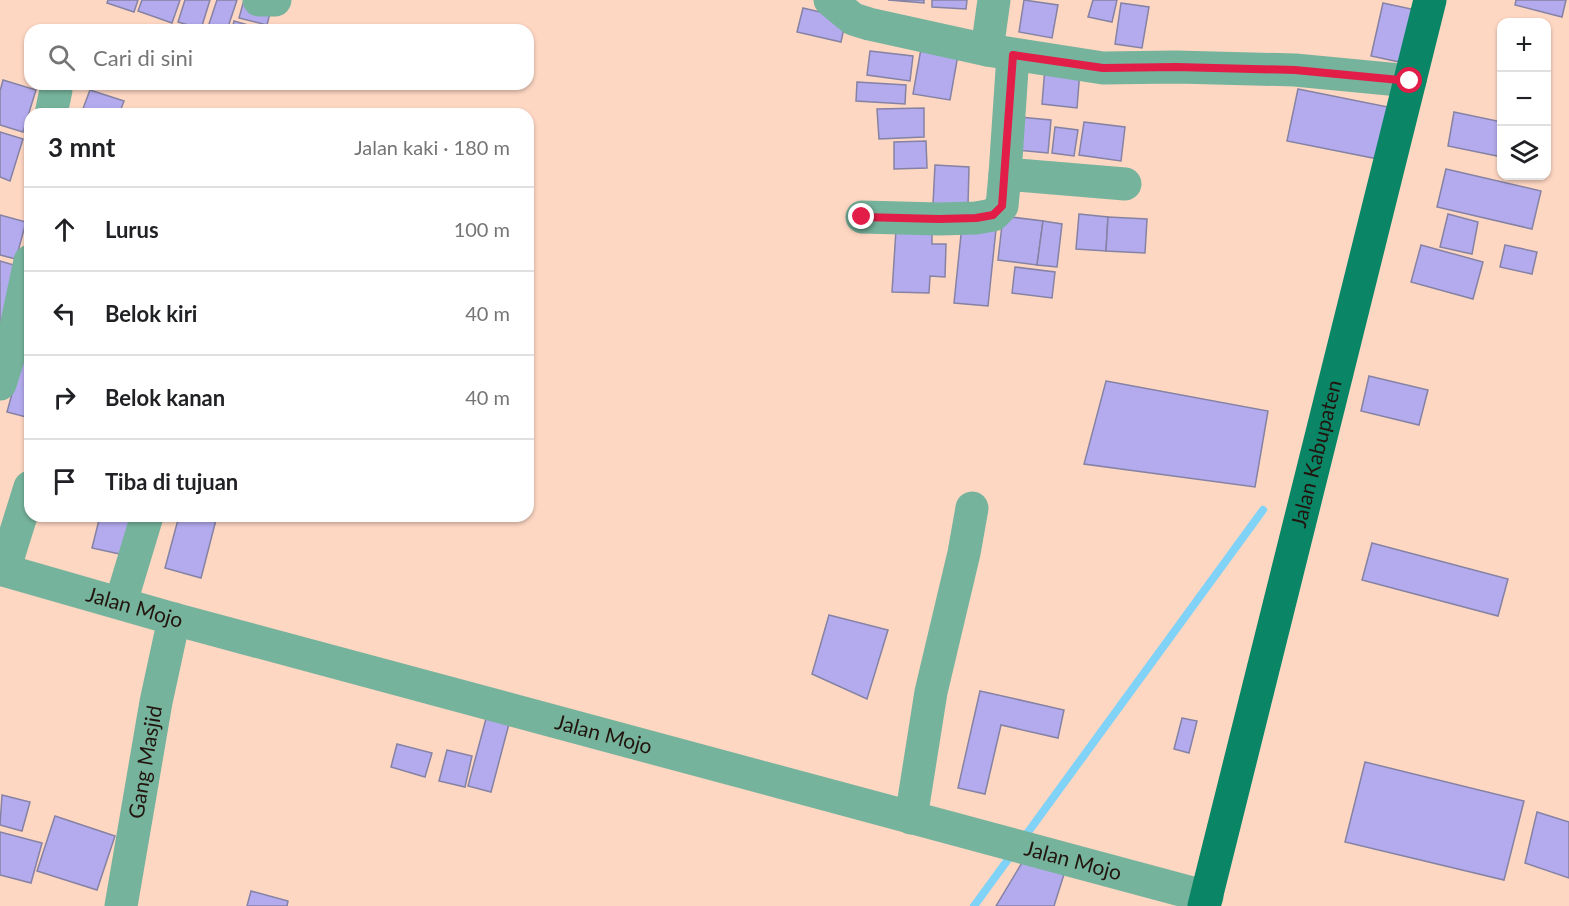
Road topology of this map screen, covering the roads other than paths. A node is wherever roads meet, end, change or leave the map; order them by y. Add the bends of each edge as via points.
1 (259, 0) edge
2 (275, 0) edge
3 (830, 0) edge
4 (994, 0) edge
5 (1430, 0) edge
6 (1000, 52) junction
7 (1410, 81) junction
8 (1005, 174) junction
9 (1125, 184) dead end
10 (862, 217) dead end
11 (24, 291) edge
12 (10, 361) edge
13 (24, 505) edge
14 (972, 507) dead end
15 (145, 522) edge
16 (2, 569) edge
17 (121, 602) junction
18 (174, 619) junction
19 (911, 818) junction
20 (1206, 902) edge
21 (121, 906) edge

1 - 2 street
3 - 6 street via 853,19 869,24
4 - 6 street
5 - 7 main road, Jalan Kabupaten
6 - 7 street via 1103,68 1295,70
6 - 8 street
7 - 20 main road, Jalan Kabupaten
8 - 9 street
8 - 10 street via 1002,206 993,215 939,219
11 - 12 street
13 - 16 street
14 - 19 street via 931,692
15 - 17 street
16 - 17 street, Jalan Mojo
17 - 18 street, Jalan Mojo
18 - 19 street, Jalan Mojo
18 - 21 street, Gang Masjid
19 - 20 street, Jalan Mojo

